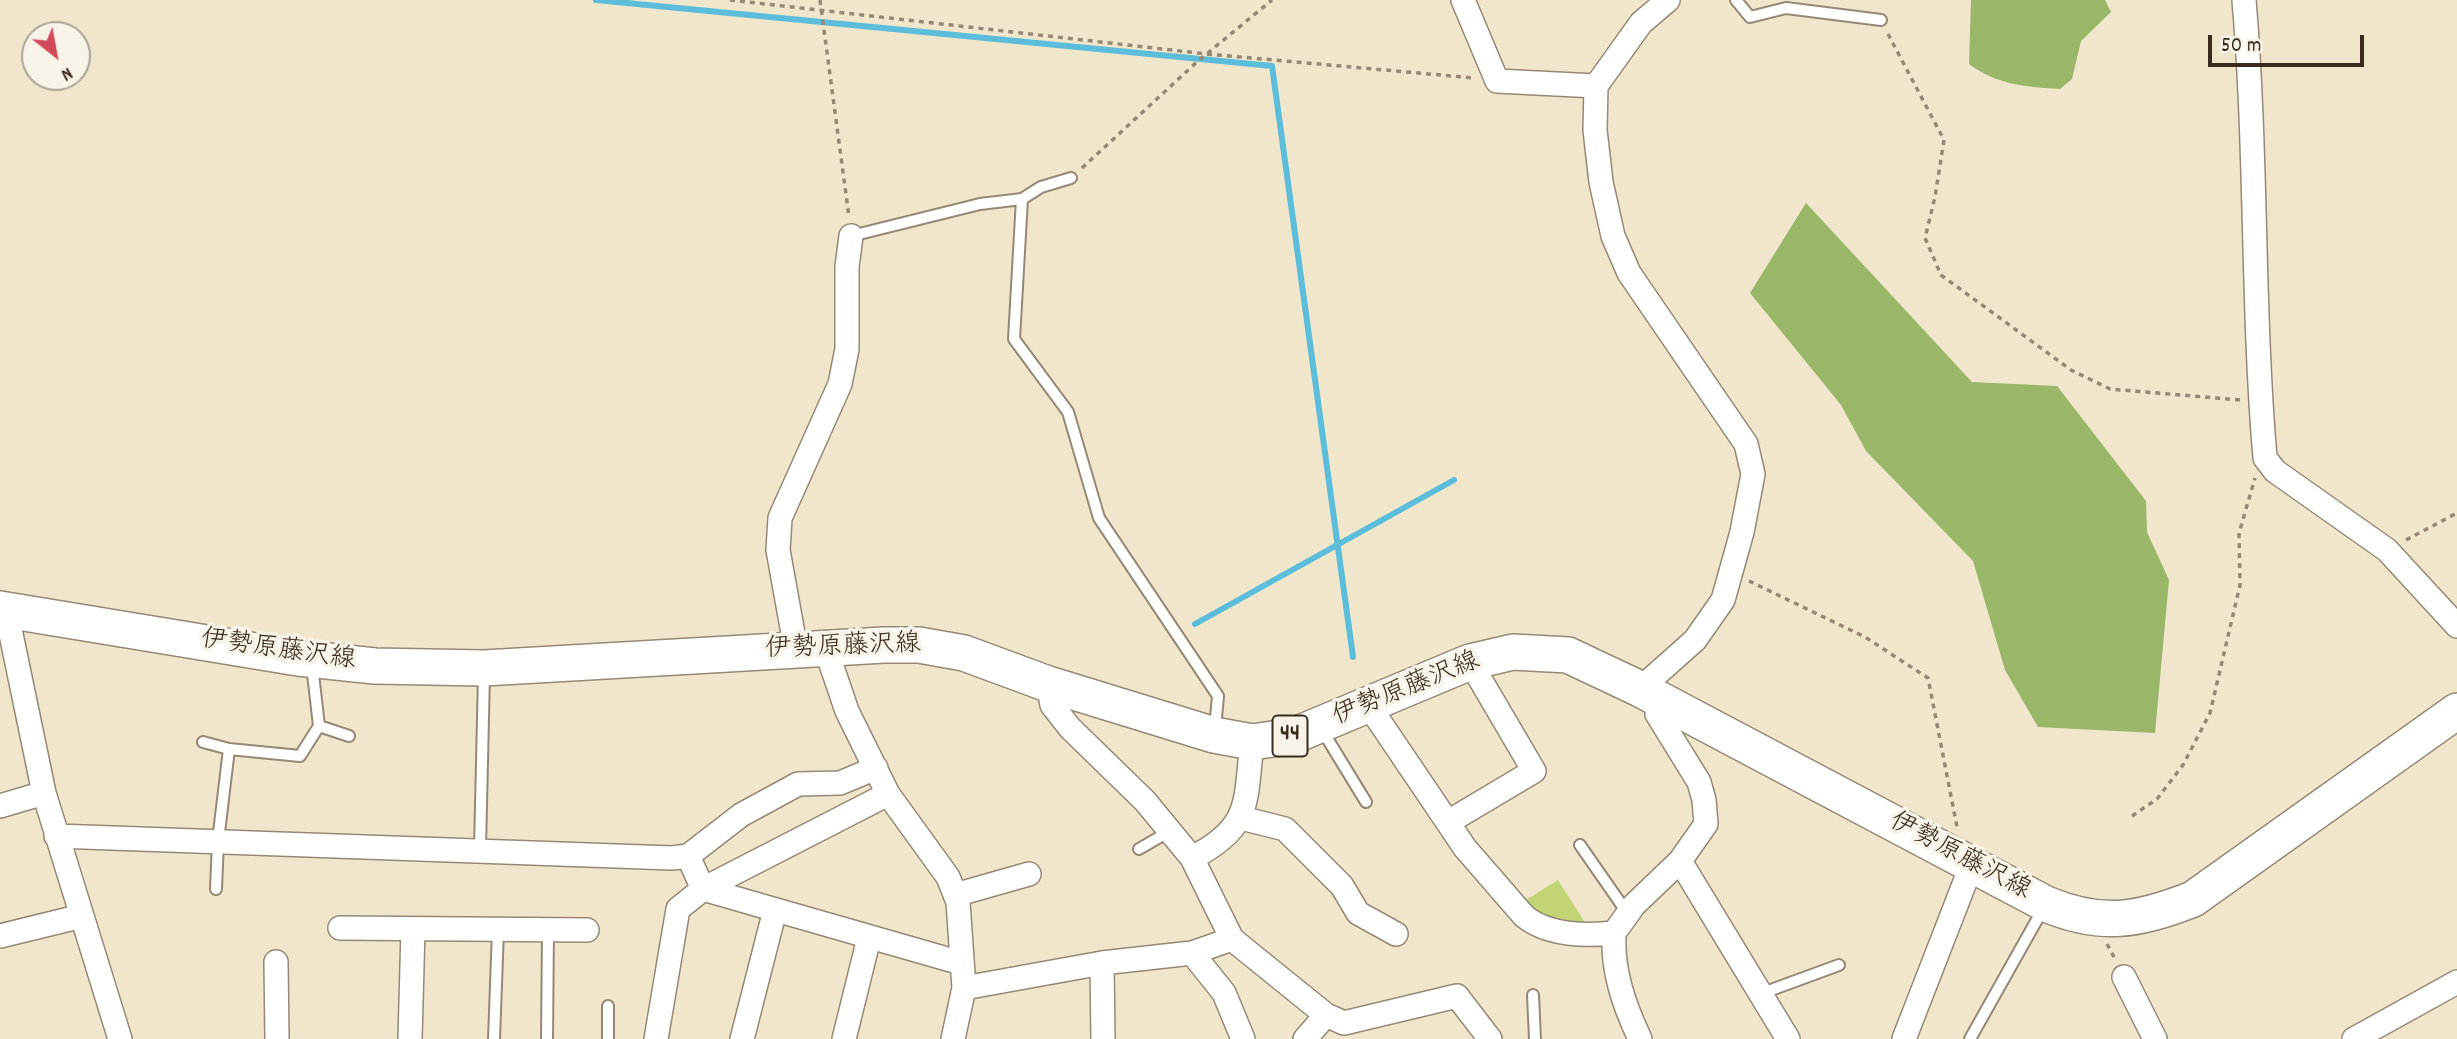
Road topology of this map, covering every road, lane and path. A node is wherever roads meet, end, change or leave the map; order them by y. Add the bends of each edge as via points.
1 (730, 0) edge
2 (820, 0) edge
3 (1272, 0) edge
4 (1463, 0) edge
5 (1668, 0) edge
6 (1736, 0) edge
7 (2244, 0) edge
8 (822, 9) junction
9 (1881, 20) joint
10 (1207, 54) junction
11 (1497, 81) junction
12 (1596, 86) junction
13 (1070, 178) joint
14 (1022, 199) junction
15 (851, 236) junction
16 (2260, 402) junction
17 (2265, 458) junction
18 (2457, 513) edge
19 (2387, 550) junction
20 (1731, 572) junction
21 (3, 609) edge
22 (2457, 626) edge
23 (812, 649) junction
24 (312, 660) junction
25 (1470, 662) junction
26 (484, 668) junction
27 (1048, 684) junction
28 (1650, 696) junction
29 (1369, 706) junction
30 (2457, 710) edge
31 (319, 726) junction
32 (1320, 726) junction
33 (1214, 735) junction
34 (348, 736) dead end
35 (1252, 742) junction
36 (203, 743) dead end
37 (229, 749) junction
38 (876, 768) junction
39 (44, 793) junction
40 (888, 794) junction
41 (1366, 802) dead end
42 (0, 806) edge
43 (2132, 816) dead end
44 (1241, 818) junction
45 (1450, 821) junction
46 (1170, 831) junction
47 (56, 836) junction
48 (218, 841) junction
49 (1580, 845) dead end
50 (480, 849) junction
51 (1139, 849) dead end
52 (688, 856) junction
53 (1192, 858) junction
54 (1680, 861) junction
55 (1968, 861) junction
56 (1029, 874) dead end
57 (216, 889) dead end
58 (703, 889) junction
59 (955, 895) junction
60 (2046, 904) junction
61 (775, 910) junction
62 (1628, 914) junction
63 (82, 916) junction
64 (1392, 924) dead end
65 (340, 928) dead end
66 (413, 929) junction
67 (498, 930) junction
68 (548, 930) junction
69 (587, 930) dead end
70 (1614, 933) junction
71 (0, 936) edge
72 (869, 938) junction
73 (1232, 939) junction
74 (1192, 953) junction
75 (276, 962) dead end
76 (961, 962) junction
77 (1102, 963) junction
78 (1839, 965) dead end
79 (2124, 976) dead end
80 (2457, 982) edge
81 (964, 988) junction
82 (1760, 994) junction
83 (1533, 995) dead end
84 (608, 1006) dead end
85 (1326, 1015) junction
86 (282, 1030) edge
87 (120, 1039) edge
88 (410, 1039) edge
89 (494, 1039) edge
90 (547, 1039) edge
91 (608, 1039) edge
92 (656, 1039) edge
93 (742, 1039) edge
94 (844, 1039) edge
95 (953, 1039) edge
96 (1104, 1039) edge
97 (1242, 1039) edge
98 (1305, 1039) edge
99 (1490, 1039) edge
100 (1535, 1039) edge
101 (1640, 1039) edge
102 (1788, 1039) edge
103 (1904, 1039) edge
104 (1969, 1039) edge
105 (2155, 1039) edge
106 (2354, 1039) edge

1 - 8 path
2 - 8 path
3 - 10 path
4 - 11 street
5 - 12 street via 1642,23
6 - 9 lane via 1749,17 1786,8
7 - 16 street
8 - 10 path
8 - 15 path
9 - 16 path via 1944,140 1925,238 1941,275 2071,370 2110,389
10 - 11 path
10 - 13 path
11 - 12 street
12 - 20 street via 1595,130 1613,236 1629,273 1746,444 1754,474
13 - 14 lane
14 - 15 lane via 980,204
14 - 33 lane via 1014,339 1068,412 1099,518 1218,696
15 - 23 street via 847,349 840,384 780,518 778,550
16 - 17 street
17 - 19 street via 2275,471
17 - 43 path via 2258,467 2239,533 2240,586 2210,713 2183,765 2157,799
18 - 19 path
19 - 22 street
20 - 28 street via 1723,600
20 - 55 path via 1864,637 1928,678
21 - 24 main road, 伊勢原藤沢線 / 44
21 - 39 street
23 - 26 main road, 伊勢原藤沢線 / 44
23 - 27 main road, 伊勢原藤沢線 / 44 via 942,648
23 - 38 street via 830,661 847,711
24 - 26 main road, 伊勢原藤沢線 / 44
24 - 31 lane
25 - 28 main road, 伊勢原藤沢線 / 44 via 1513,652 1568,655
25 - 29 main road, 伊勢原藤沢線 / 44
25 - 45 street via 1534,771
26 - 50 lane
27 - 33 main road, 伊勢原藤沢線 / 44
27 - 46 street via 1052,705 1070,728
28 - 54 street via 1699,782 1704,800 1706,824
28 - 55 main road, 伊勢原藤沢線 / 44
29 - 32 main road, 伊勢原藤沢線 / 44
29 - 45 street
30 - 60 main road, 伊勢原藤沢線 / 44 via 2193,898 2163,911 2109,920 2069,914
31 - 34 lane
31 - 37 lane via 300,756
32 - 35 main road, 伊勢原藤沢線 / 44 via 1293,736
32 - 41 lane
33 - 35 main road, 伊勢原藤沢線 / 44
35 - 44 street
36 - 37 lane
37 - 48 lane
38 - 40 street
38 - 52 street via 840,783 798,784 741,815
39 - 42 street
39 - 47 street
40 - 58 street
40 - 59 street via 948,877
44 - 53 street via 1215,846
44 - 64 street via 1285,829 1342,886 1358,913
45 - 70 street via 1465,848 1535,925 1588,935
46 - 51 lane
46 - 53 street
47 - 48 street
47 - 63 street
48 - 50 street
48 - 57 lane
49 - 62 lane
50 - 52 street
52 - 58 street
53 - 73 street
54 - 62 street
54 - 82 street
55 - 60 main road, 伊勢原藤沢線 / 44
55 - 103 street
56 - 59 street
58 - 61 street
58 - 92 street via 678,909
59 - 76 street
60 - 104 lane
61 - 72 street
61 - 93 street
62 - 70 street
63 - 71 street
63 - 87 street
65 - 66 street
66 - 67 street
66 - 88 street
67 - 68 street
67 - 89 lane
68 - 69 street
68 - 90 lane
70 - 101 street via 1613,954 1624,1005
72 - 76 street
72 - 94 street
73 - 74 street
73 - 85 street
74 - 77 street via 1168,949
74 - 97 street via 1224,993
75 - 86 street
76 - 81 street
77 - 81 street
77 - 96 street
78 - 82 lane
79 - 105 street
80 - 106 street
81 - 95 street
82 - 102 street
83 - 100 lane
84 - 91 lane
85 - 98 street
85 - 99 street via 1345,1023 1457,996

